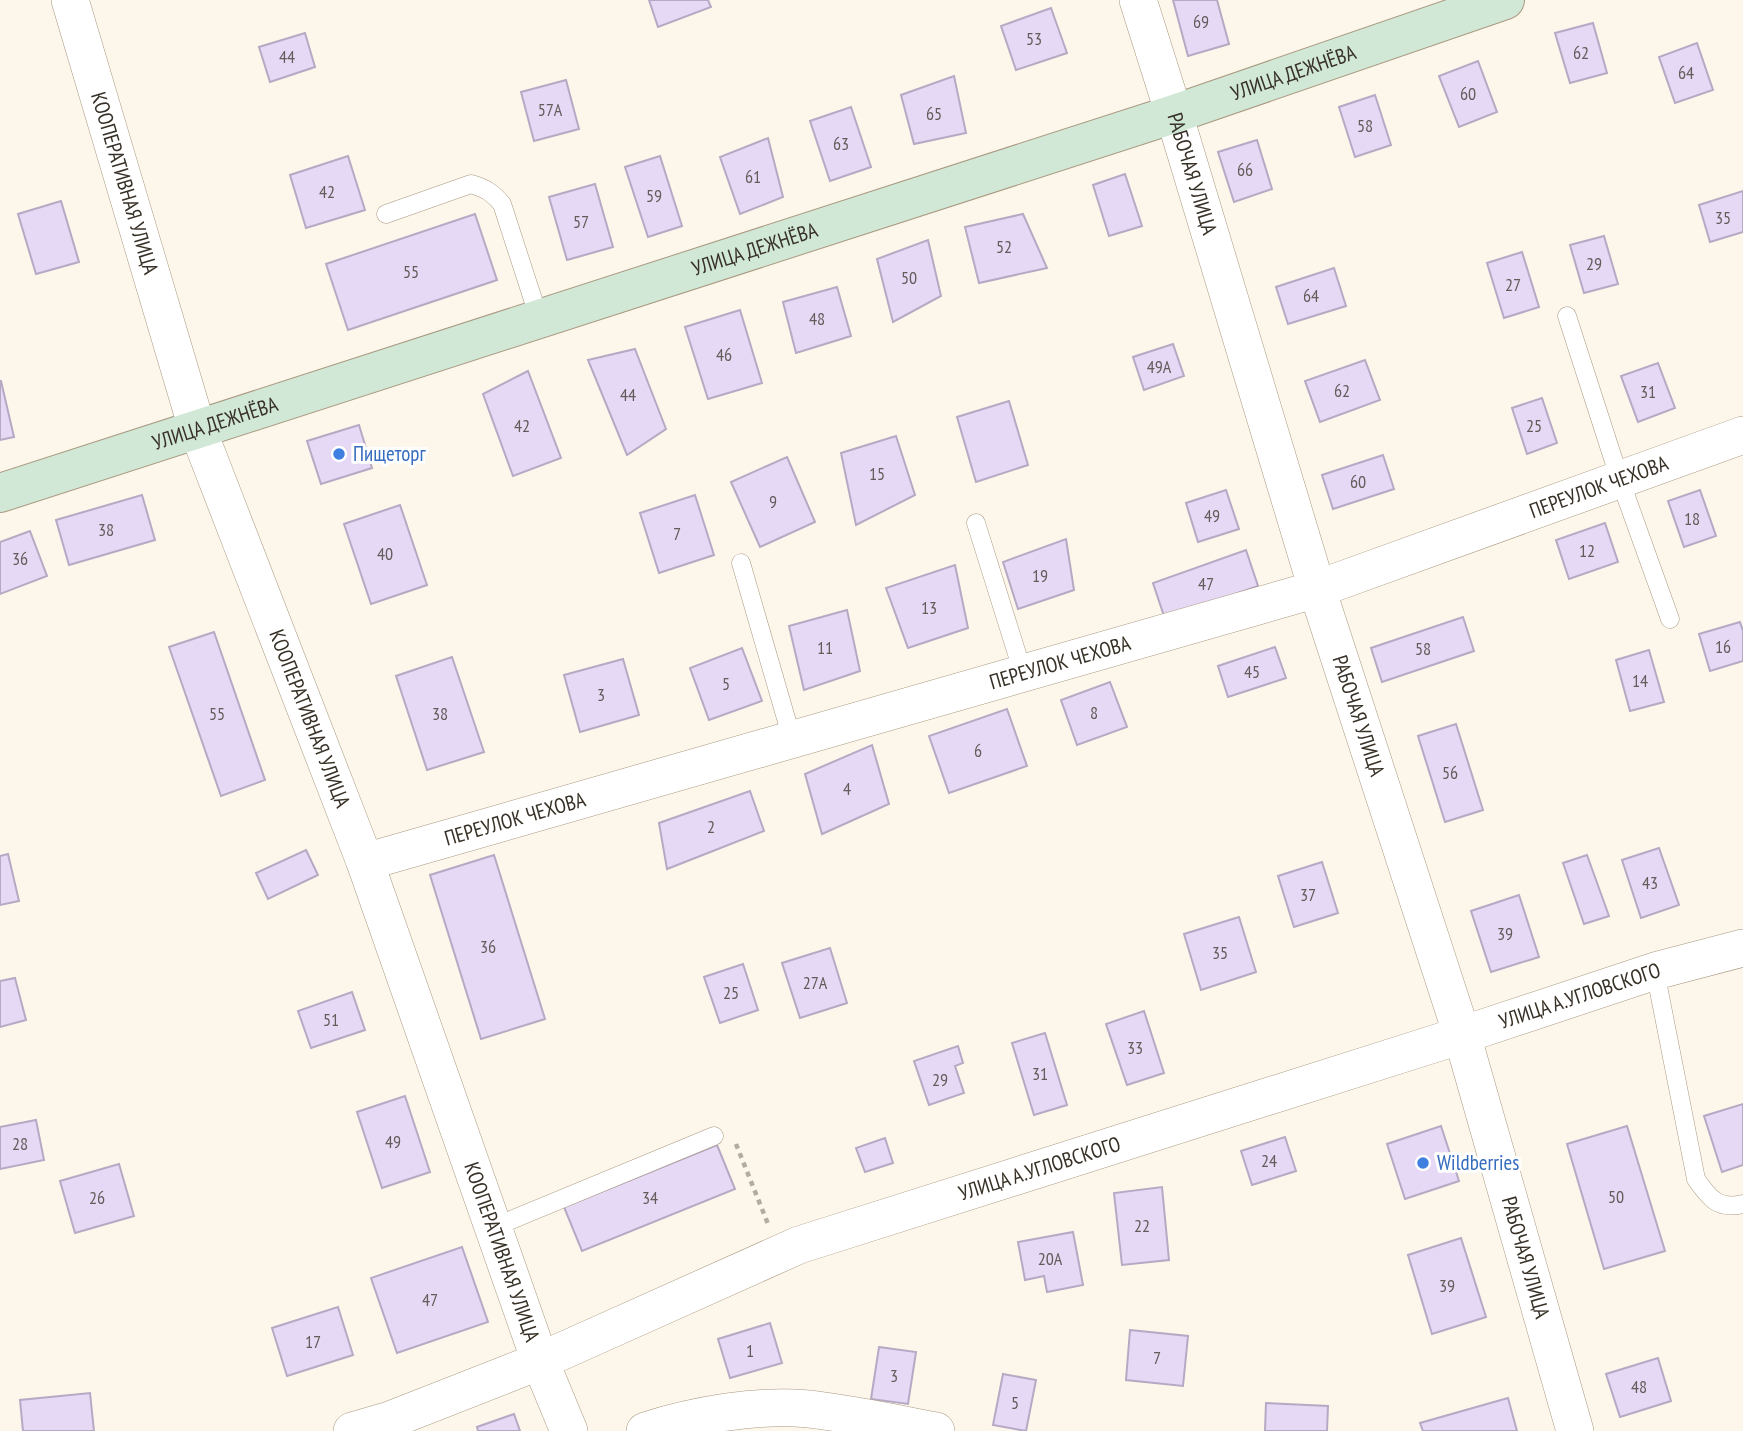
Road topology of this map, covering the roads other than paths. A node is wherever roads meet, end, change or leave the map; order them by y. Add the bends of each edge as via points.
1 (70, 0) edge
2 (1138, 0) edge
3 (1505, 0) edge
4 (1174, 114) junction
5 (386, 214) dead end
6 (1567, 316) dead end
7 (539, 318) junction
8 (197, 428) junction
9 (1743, 435) edge
10 (1620, 480) junction
11 (0, 492) edge
12 (976, 523) dead end
13 (741, 563) dead end
14 (1317, 589) junction
15 (1670, 620) dead end
16 (1023, 673) junction
17 (792, 739) junction
18 (365, 862) junction
19 (1743, 948) edge
20 (1655, 971) junction
21 (1462, 1035) junction
22 (714, 1136) road end
23 (1743, 1204) edge
24 (494, 1227) junction
25 (540, 1361) junction
26 (352, 1431) edge
27 (569, 1431) edge
28 (645, 1431) edge
29 (936, 1431) edge
30 (1575, 1431) edge

1 - 8 street, КООПЕРАТИВНАЯ УЛИЦА
2 - 4 street, РАБОЧАЯ УЛИЦА
3 - 4 main road, УЛИЦА ДЕЖНЁВА
4 - 7 main road, УЛИЦА ДЕЖНЁВА
4 - 14 street, РАБОЧАЯ УЛИЦА
5 - 7 lane via 471,184 494,194 502,204
6 - 10 lane
7 - 8 main road, УЛИЦА ДЕЖНЁВА
8 - 11 main road, УЛИЦА ДЕЖНЁВА
8 - 18 street, КООПЕРАТИВНАЯ УЛИЦА
9 - 10 street, ПЕРЕУЛОК ЧЕХОВА
10 - 14 street, ПЕРЕУЛОК ЧЕХОВА
10 - 15 lane
12 - 16 lane
13 - 17 lane
14 - 16 street, ПЕРЕУЛОК ЧЕХОВА
14 - 21 street, РАБОЧАЯ УЛИЦА
16 - 17 street, ПЕРЕУЛОК ЧЕХОВА
17 - 18 street, ПЕРЕУЛОК ЧЕХОВА
18 - 24 street, КООПЕРАТИВНАЯ УЛИЦА
19 - 20 street, УЛИЦА А.УГЛОВСКОГО
20 - 21 street, УЛИЦА А.УГЛОВСКОГО
20 - 23 lane via 1696,1179 1709,1197 1730,1207
21 - 25 street, УЛИЦА А.УГЛОВСКОГО via 799,1245
21 - 30 street, РАБОЧАЯ УЛИЦА
22 - 24 lane
24 - 25 street, КООПЕРАТИВНАЯ УЛИЦА
25 - 26 street, УЛИЦА А.УГЛОВСКОГО
25 - 27 street, КООПЕРАТИВНАЯ УЛИЦА
28 - 29 street via 715,1414 763,1409 807,1409

